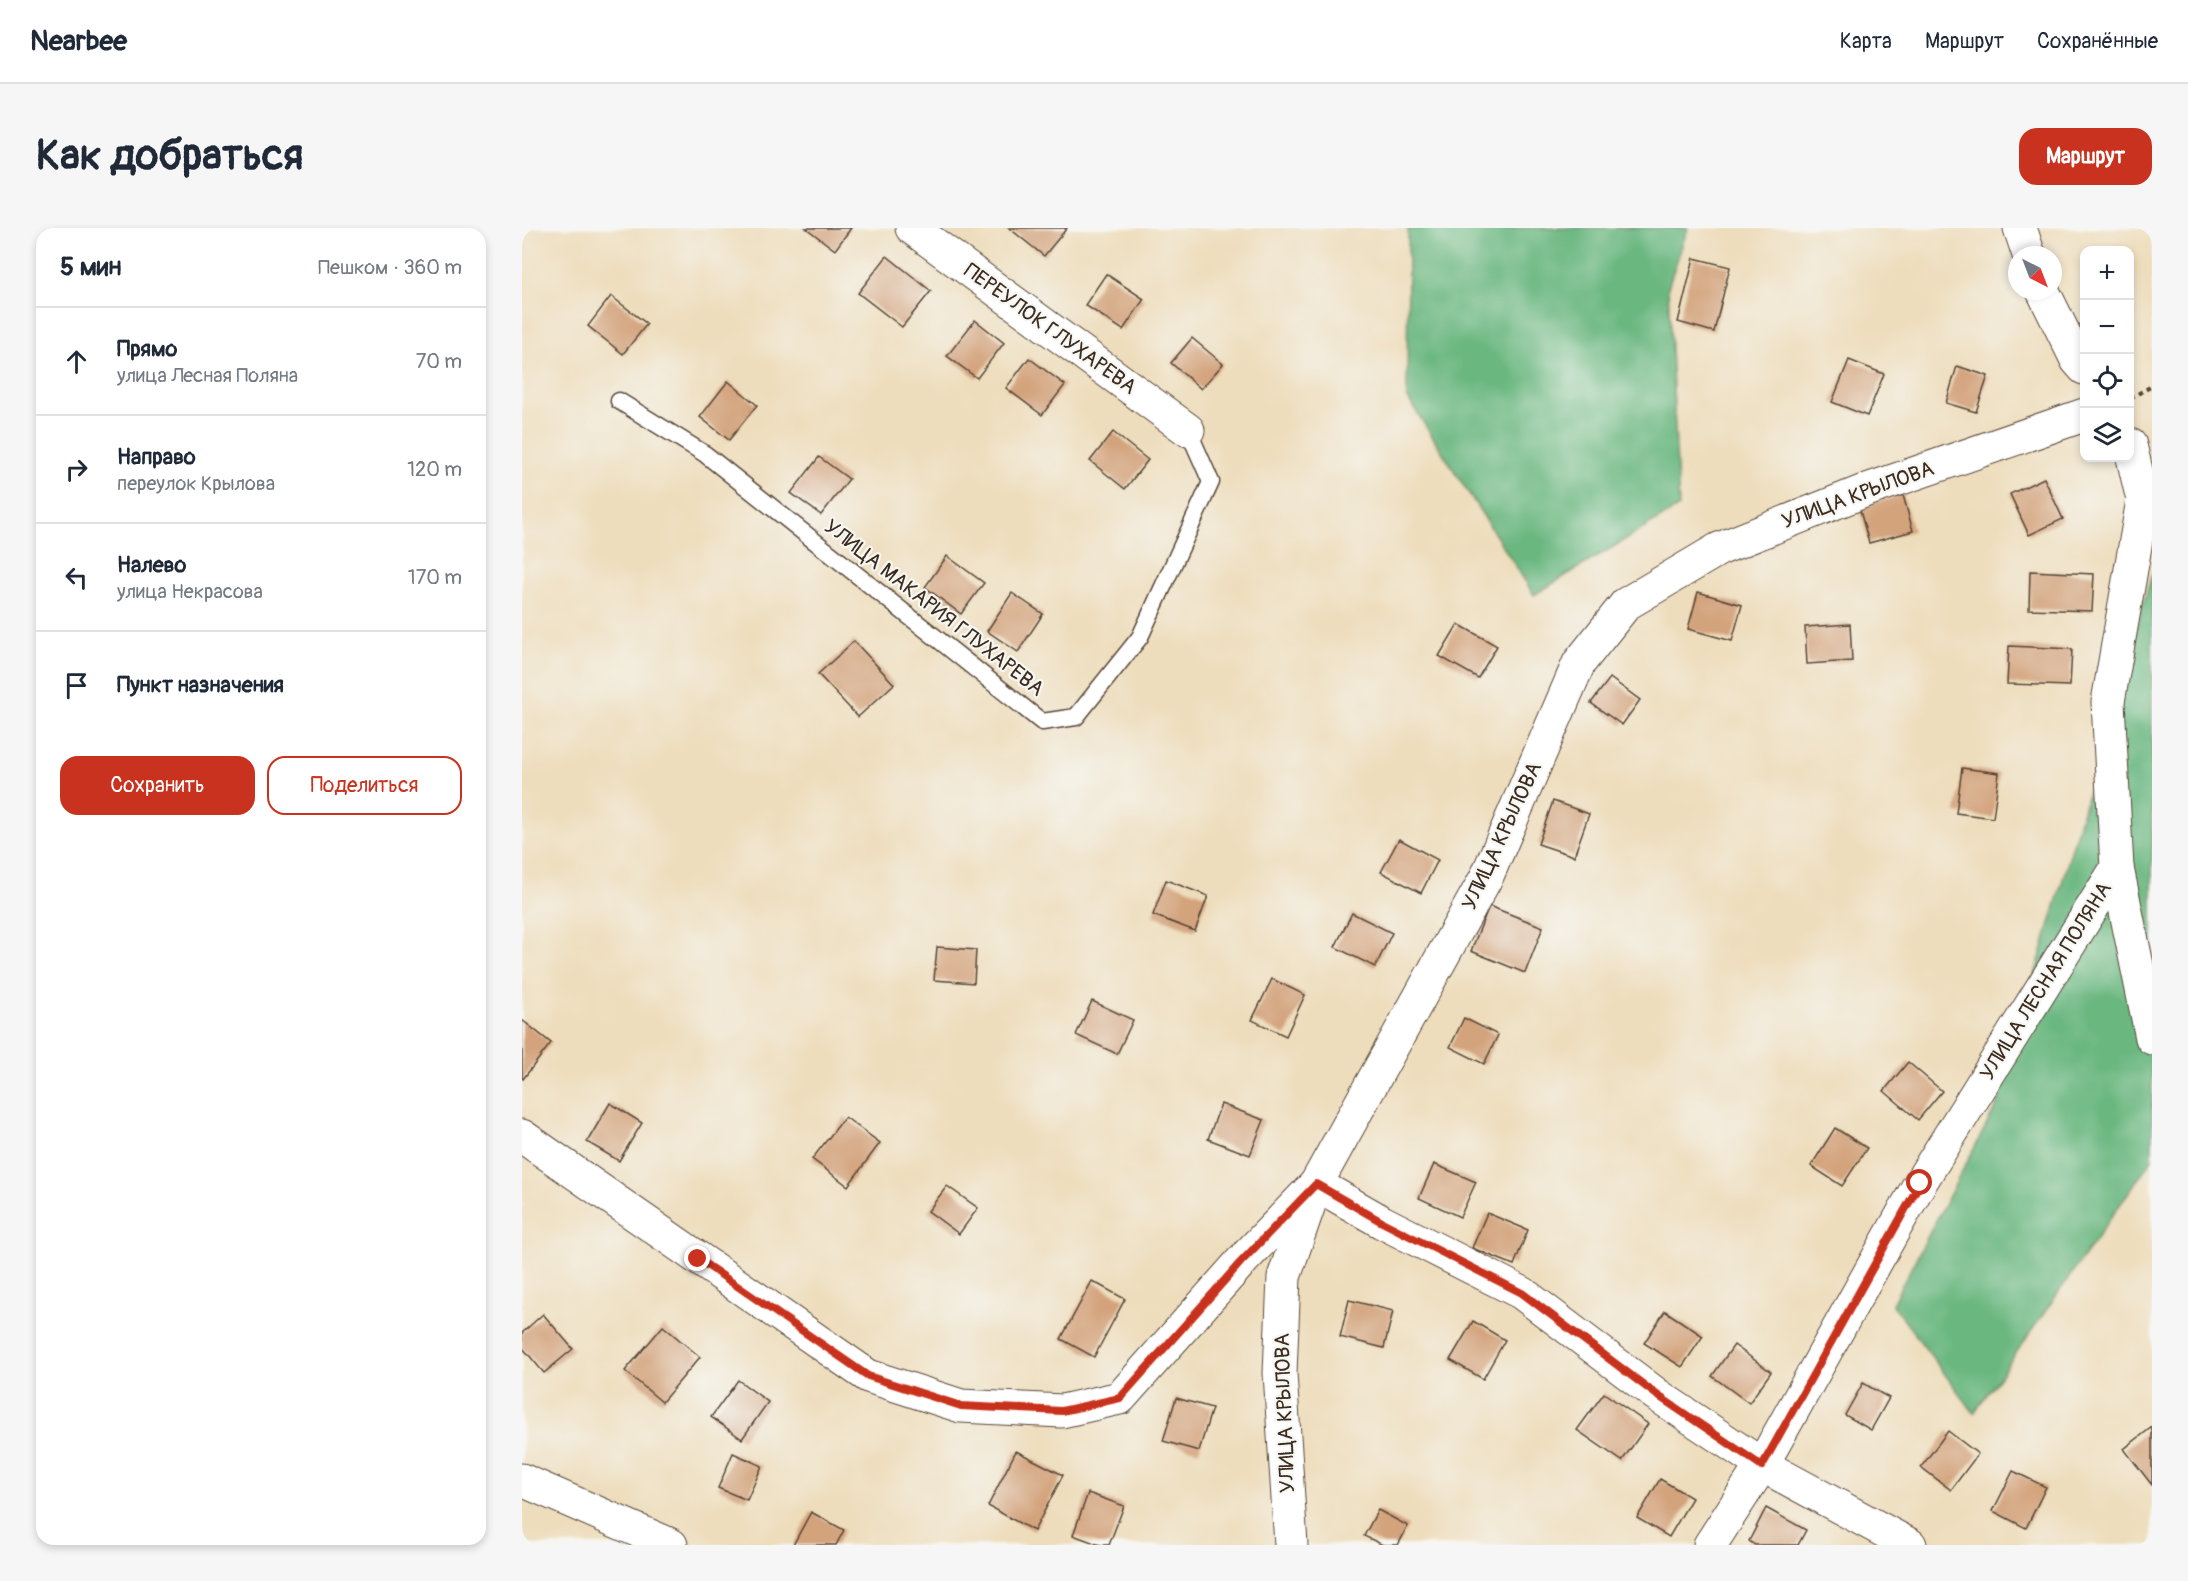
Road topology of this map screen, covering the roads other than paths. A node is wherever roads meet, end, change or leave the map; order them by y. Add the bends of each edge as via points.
1 (912, 228) edge
2 (2020, 228) edge
3 (2026, 246) edge
4 (2047, 300) edge
5 (2080, 364) edge
6 (619, 401) dead end
7 (2080, 418) edge
8 (1188, 430) joint
9 (2134, 462) edge
10 (2117, 868) junction
11 (2152, 1038) edge
12 (522, 1136) edge
13 (1316, 1184) junction
14 (1762, 1466) junction
15 (522, 1480) edge
16 (671, 1545) edge
17 (1291, 1545) edge
18 (1710, 1545) edge
19 (1910, 1545) edge

1 - 8 street, ПЕРЕУЛОК ГЛУХАРЕВА
2 - 3 street
4 - 5 street
6 - 8 lane, УЛИЦА МАКАРИЯ ГЛУХАРЕВА via 705,454 1042,722 1076,717 1140,638 1211,482
7 - 13 street, УЛИЦА КРЫЛОВА via 1864,491 1719,549 1626,604 1580,663 1487,876
9 - 10 street, УЛИЦА ЛЕСНАЯ ПОЛЯНА via 2143,500 2108,702
10 - 11 street
10 - 14 street, УЛИЦА ЛЕСНАЯ ПОЛЯНА via 1920,1183
12 - 13 street via 868,1376 961,1406 1062,1411 1120,1398
13 - 14 street via 1522,1293 1657,1395
13 - 17 street, УЛИЦА КРЫЛОВА via 1284,1277 1280,1373
14 - 18 street, УЛИЦА ЛЕСНАЯ ПОЛЯНА
14 - 19 street
15 - 16 street

